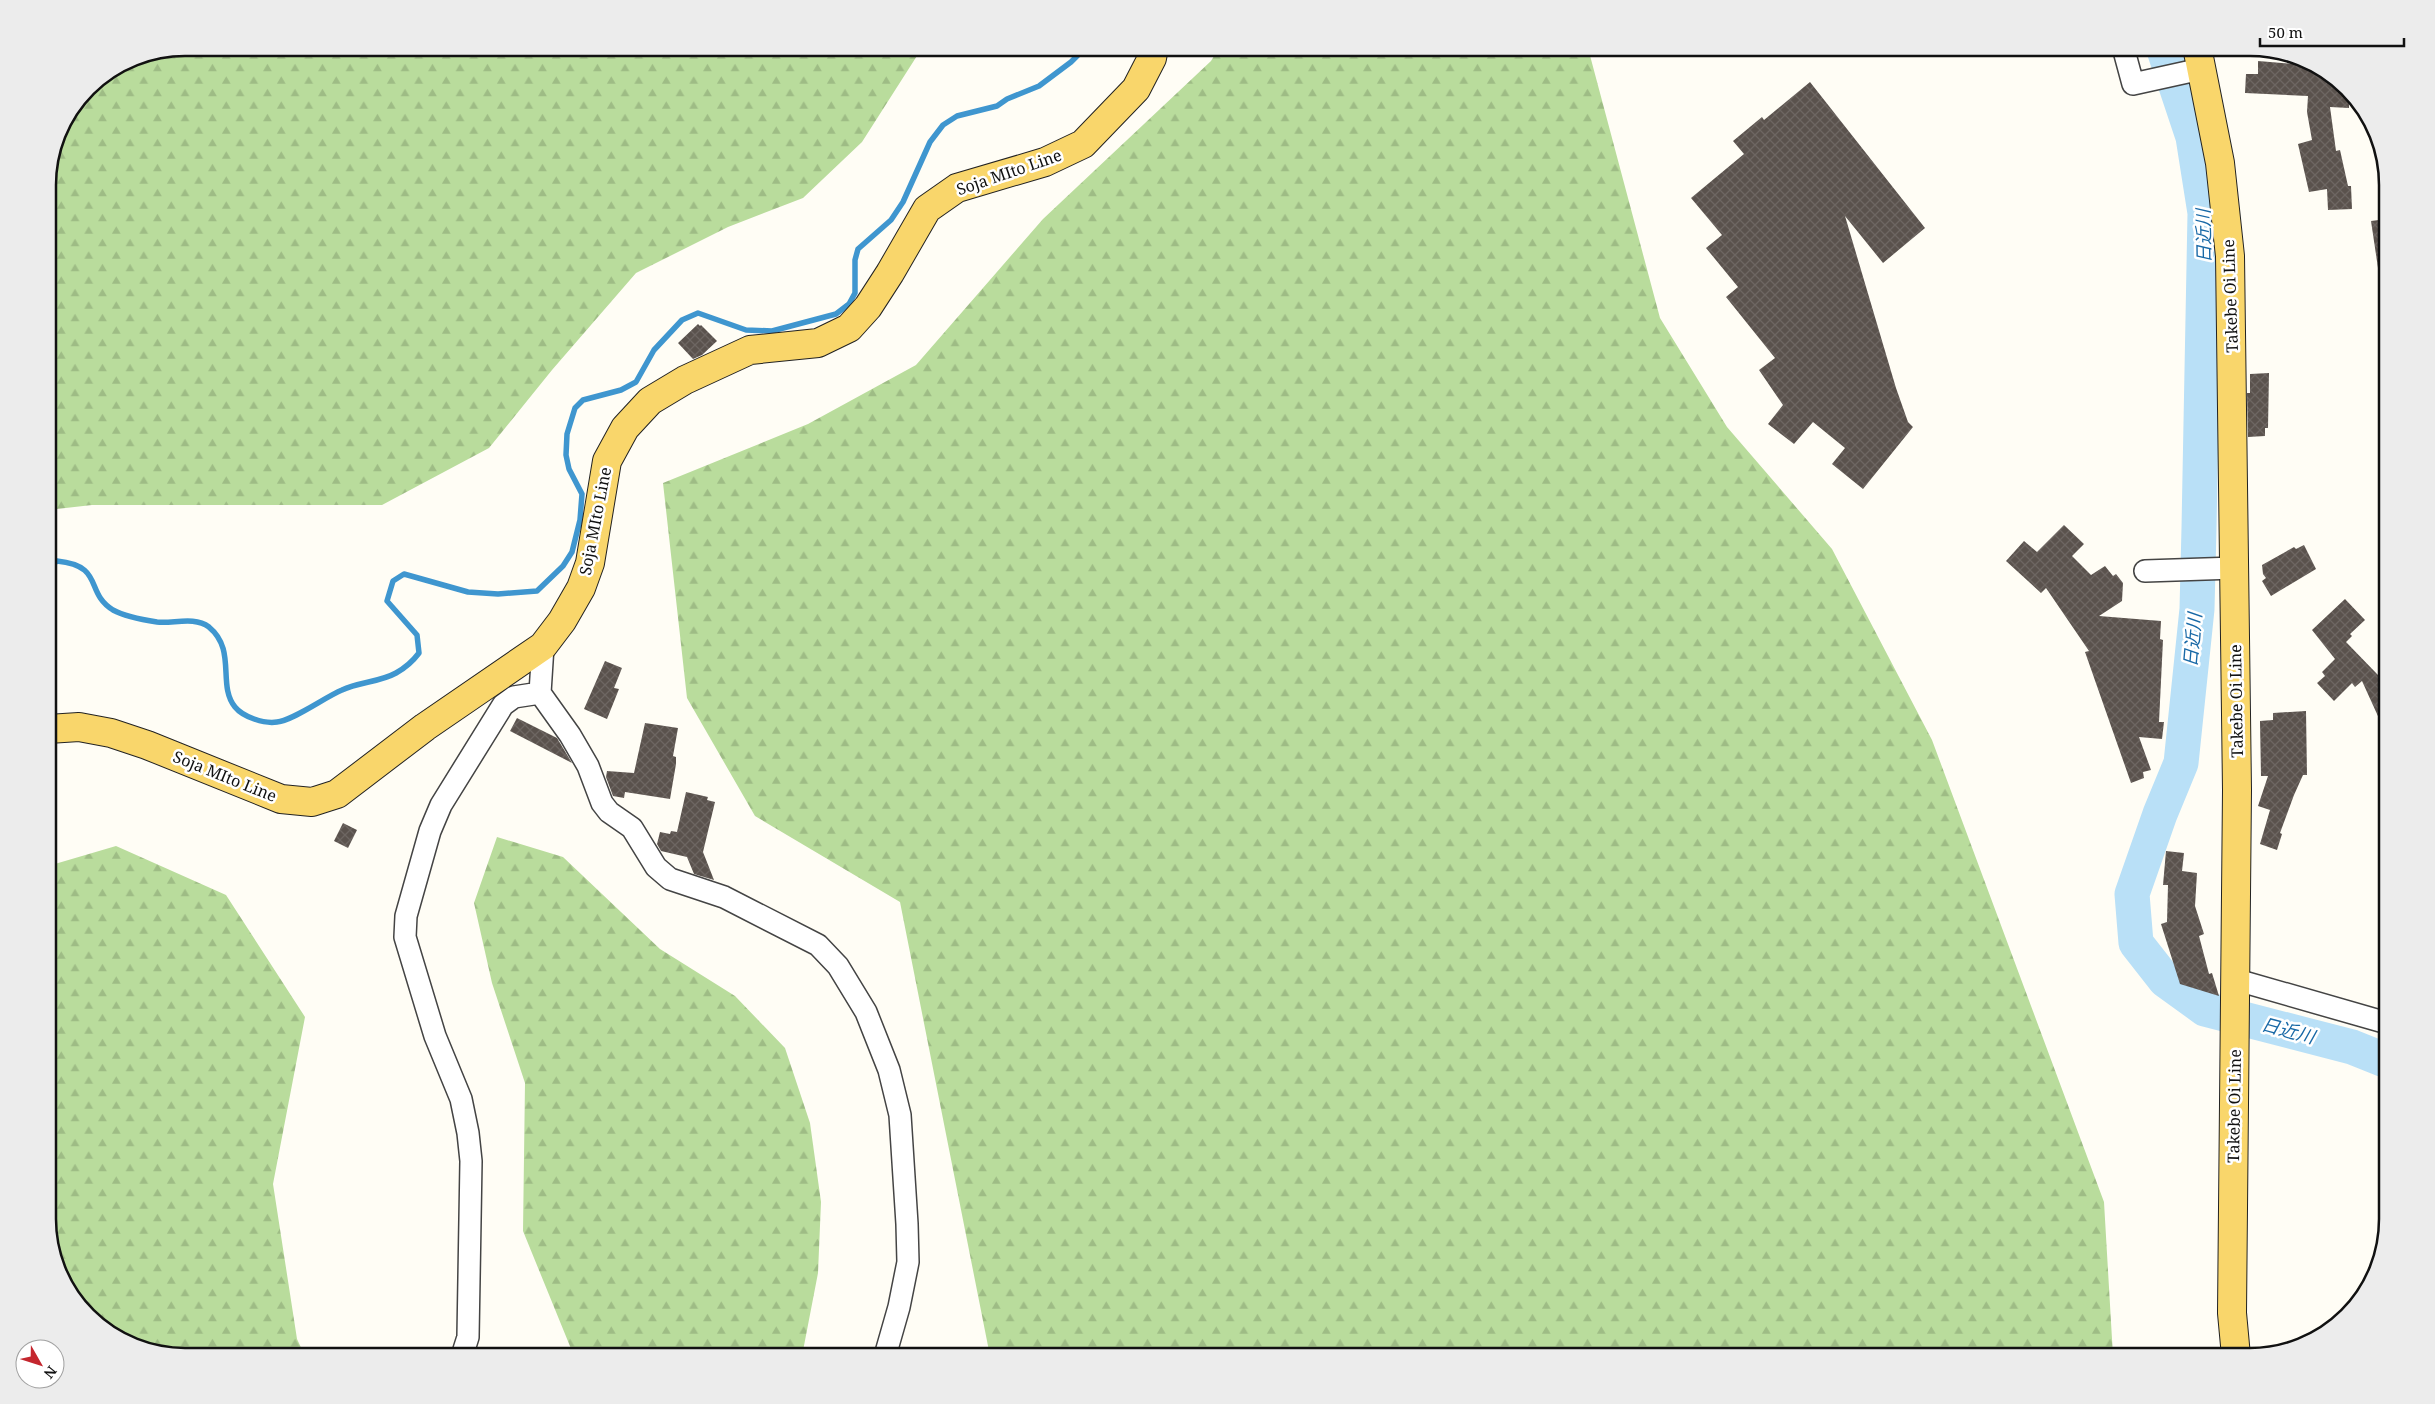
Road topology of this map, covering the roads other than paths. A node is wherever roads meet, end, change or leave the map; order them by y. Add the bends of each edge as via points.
1 (1152, 56) edge
2 (2125, 56) edge
3 (2194, 63) edge
4 (2230, 569) junction
5 (2145, 571) dead end
6 (543, 646) junction
7 (540, 693) junction
8 (57, 728) edge
9 (2237, 989) junction
10 (2379, 1021) edge
11 (465, 1348) edge
12 (887, 1348) edge
13 (2235, 1348) edge

1 - 6 main road, Soja MIto Line via 1136,89 1083,144 1045,162 957,188 927,209 882,286 849,328 818,343 750,350 685,380 650,401 624,428 607,461 590,563 581,588
2 - 3 street via 2133,84
3 - 4 main road, Takebe Oi Line via 2220,163 2230,256
4 - 5 street
4 - 9 main road, Takebe Oi Line
6 - 7 street
6 - 8 main road, Soja MIto Line via 425,727 337,794 312,802 281,799 111,733 79,727
7 - 11 street via 514,697 503,705 441,805 406,916 405,937 435,1036 460,1099 468,1133 471,1161 468,1337
7 - 12 street via 588,766 602,803 632,828 656,868 670,879 724,897 818,945 838,966 866,1012 889,1070 900,1115 907,1224 908,1262
9 - 10 street
9 - 13 main road, Takebe Oi Line via 2232,1313

